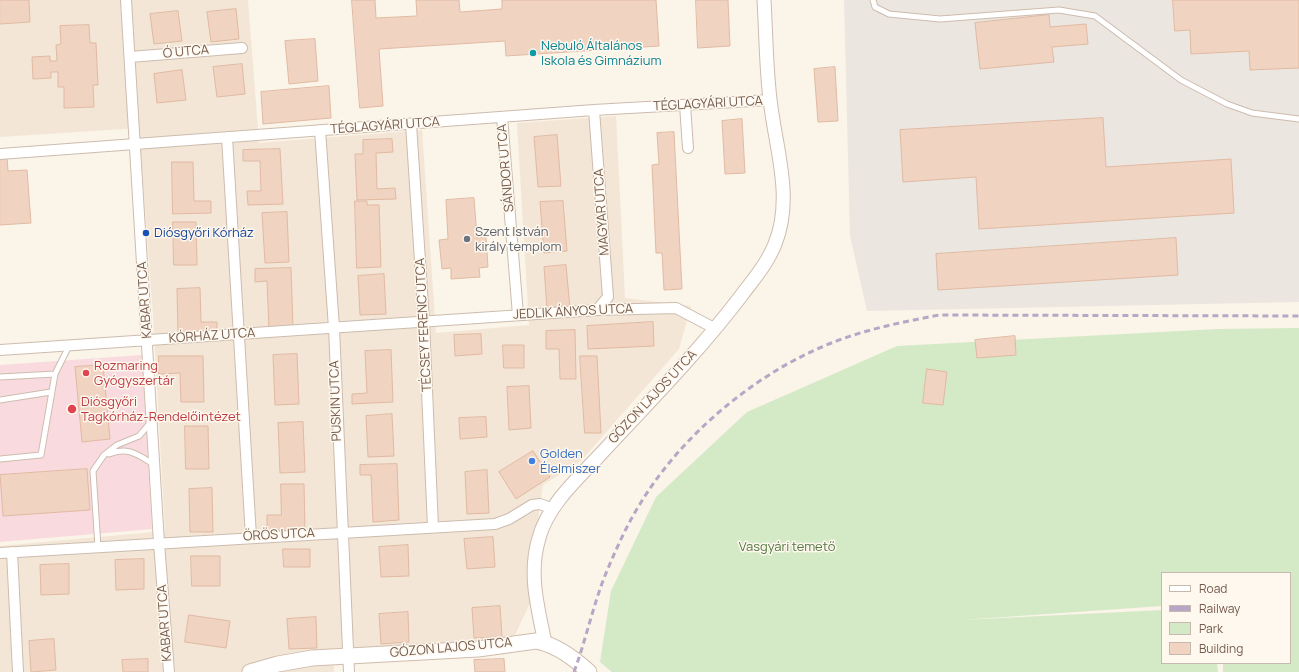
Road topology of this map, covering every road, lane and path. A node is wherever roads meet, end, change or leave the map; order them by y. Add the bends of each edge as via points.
1 (126, 0) edge
2 (764, 0) edge
3 (873, 0) edge
4 (242, 48) dead end
5 (130, 57) junction
6 (770, 100) junction
7 (685, 105) junction
8 (594, 110) junction
9 (502, 117) junction
10 (1299, 119) edge
11 (411, 124) junction
12 (320, 130) junction
13 (228, 137) junction
14 (135, 144) junction
15 (688, 148) dead end
16 (0, 154) edge
17 (597, 310) junction
18 (518, 315) junction
19 (424, 322) junction
20 (334, 328) junction
21 (716, 329) junction
22 (239, 334) junction
23 (148, 340) junction
24 (70, 345) junction
25 (0, 350) edge
26 (55, 374) junction
27 (0, 377) edge
28 (51, 392) junction
29 (0, 400) edge
30 (152, 420) junction
31 (104, 456) junction
32 (0, 459) edge
33 (155, 465) junction
34 (553, 509) junction
35 (434, 527) junction
36 (341, 531) junction
37 (251, 537) junction
38 (159, 543) junction
39 (98, 547) junction
40 (12, 552) junction
41 (0, 553) edge
42 (545, 643) junction
43 (348, 656) junction
44 (18, 672) edge
45 (169, 672) edge
46 (250, 672) edge
47 (348, 672) edge
48 (589, 672) edge

1 - 5 street, KABAR UTCA
2 - 6 street, GÓZON LAJOS UTCA
3 - 10 lane via 875,7 889,14 940,19 1059,10 1095,16 1181,80 1227,104 1252,113
4 - 5 street, Ó UTCA
5 - 14 street, KABAR UTCA
6 - 7 street, TÉGLAGYÁRI UTCA
6 - 21 street, GÓZON LAJOS UTCA via 783,184 782,214 775,244 765,263
7 - 8 street, TÉGLAGYÁRI UTCA
7 - 15 street
8 - 9 street, TÉGLAGYÁRI UTCA
8 - 17 street, MAGYAR UTCA via 608,297
9 - 11 street, TÉGLAGYÁRI UTCA
9 - 18 street, SÁNDOR UTCA
11 - 12 street, TÉGLAGYÁRI UTCA
11 - 19 street, TÉCSEY FERENC UTCA
12 - 13 street, TÉGLAGYÁRI UTCA
12 - 20 street, PUSKIN UTCA
13 - 14 street, TÉGLAGYÁRI UTCA
13 - 22 street
14 - 16 street, TÉGLAGYÁRI UTCA
14 - 23 street, KABAR UTCA
17 - 18 street, JEDLIK ÁNYOS UTCA
17 - 21 street, JEDLIK ÁNYOS UTCA via 676,308
18 - 19 street, JEDLIK ÁNYOS UTCA
19 - 20 street, KÓRHÁZ UTCA
19 - 35 street, TÉCSEY FERENC UTCA
20 - 22 street, KÓRHÁZ UTCA
20 - 36 street, PUSKIN UTCA
21 - 34 street, GÓZON LAJOS UTCA
22 - 23 street, KÓRHÁZ UTCA
22 - 37 street
23 - 24 street, KÓRHÁZ UTCA
23 - 30 street, KABAR UTCA
24 - 25 street, KÓRHÁZ UTCA
24 - 26 lane
26 - 27 lane
26 - 28 lane
28 - 29 lane
28 - 32 lane via 41,455
30 - 31 lane via 139,436 117,445
30 - 33 street, KABAR UTCA
31 - 33 lane via 120,449 134,453
31 - 39 lane via 93,471
33 - 38 street, KABAR UTCA
34 - 35 street, ÖRÖS UTCA via 540,504 532,505 495,524
34 - 42 street, GÓZON LAJOS UTCA via 539,536 534,562 534,592
35 - 36 street, ÖRÖS UTCA
36 - 37 street, ÖRÖS UTCA
36 - 43 street, PUSKIN UTCA
37 - 38 street, ÖRÖS UTCA
38 - 39 street, ÖRÖS UTCA
38 - 45 street, KABAR UTCA
39 - 40 street, ÖRÖS UTCA
40 - 41 street, ÖRÖS UTCA
40 - 44 street
42 - 43 main road, GÓZON LAJOS UTCA via 529,642 478,649
42 - 48 main road via 561,651
43 - 46 main road, GÓZON LAJOS UTCA via 312,658
43 - 47 street, PUSKIN UTCA

